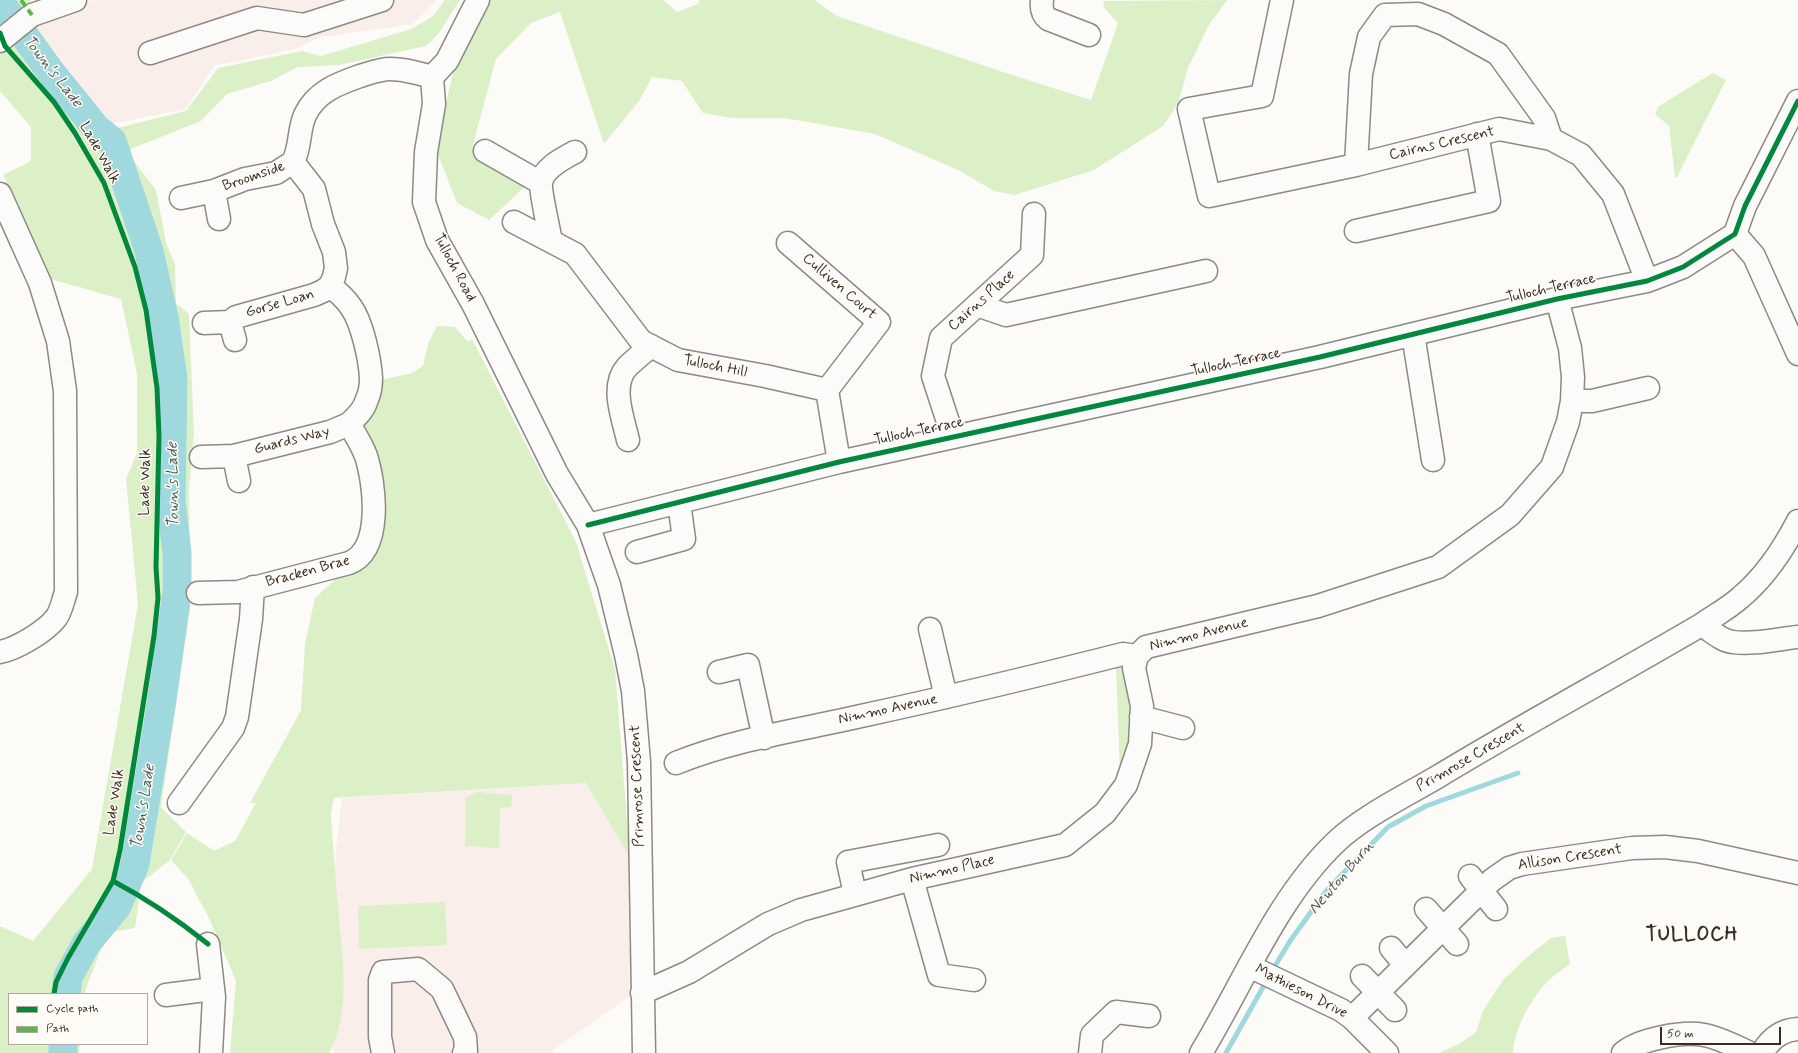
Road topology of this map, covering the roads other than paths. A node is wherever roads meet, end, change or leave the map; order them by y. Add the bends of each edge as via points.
1 (75, 0) edge
2 (382, 0) edge
3 (478, 0) edge
4 (1042, 0) edge
5 (1282, 0) edge
6 (1089, 35) dead end
7 (2, 40) edge
8 (150, 53) dead end
9 (432, 77) junction
10 (1798, 101) edge
11 (1478, 134) junction
12 (1551, 139) junction
13 (485, 151) dead end
14 (575, 152) dead end
15 (293, 162) junction
16 (1356, 165) junction
17 (541, 183) junction
18 (214, 191) junction
19 (0, 194) edge
20 (181, 198) dead end
21 (1034, 214) dead end
22 (219, 219) dead end
23 (514, 222) dead end
24 (1356, 231) dead end
25 (1735, 234) junction
26 (551, 241) junction
27 (788, 243) dead end
28 (1206, 271) dead end
29 (1647, 280) junction
30 (330, 286) junction
31 (1557, 298) junction
32 (977, 305) junction
33 (204, 323) dead end
34 (1414, 334) junction
35 (651, 346) junction
36 (1798, 354) edge
37 (1648, 388) dead end
38 (827, 390) junction
39 (1572, 401) junction
40 (349, 424) junction
41 (952, 437) junction
42 (628, 440) dead end
43 (201, 456) dead end
44 (234, 456) junction
45 (1433, 460) dead end
46 (839, 462) junction
47 (239, 481) dead end
48 (679, 502) junction
49 (1798, 521) edge
50 (588, 525) junction
51 (636, 552) dead end
52 (253, 587) junction
53 (198, 593) dead end
54 (1701, 625) junction
55 (930, 629) dead end
56 (1798, 637) edge
57 (0, 652) edge
58 (1137, 656) junction
59 (719, 672) dead end
60 (946, 697) junction
61 (1142, 717) junction
62 (1183, 728) dead end
63 (764, 738) junction
64 (676, 763) dead end
65 (179, 803) dead end
66 (938, 845) dead end
67 (1798, 872) edge
68 (912, 879) junction
69 (1476, 883) junction
70 (855, 894) junction
71 (1426, 909) dead end
72 (1496, 909) dead end
73 (1450, 936) junction
74 (208, 944) dead end
75 (1391, 948) dead end
76 (1405, 965) junction
77 (1255, 968) junction
78 (974, 980) dead end
79 (1370, 984) junction
80 (213, 990) junction
81 (642, 993) junction
82 (166, 995) dead end
83 (1395, 1010) dead end
84 (1149, 1016) dead end
85 (1352, 1018) junction
86 (1798, 1029) edge
87 (211, 1053) edge
88 (382, 1053) edge
89 (464, 1053) edge
90 (644, 1053) edge
91 (1090, 1053) edge
92 (1201, 1053) edge
93 (1387, 1053) edge
94 (1623, 1053) edge
95 (1750, 1053) edge
96 (1762, 1053) edge

1 - 7 street via 32,15
2 - 8 street via 304,25 257,18
3 - 9 street via 447,61
4 - 6 street via 1041,9 1048,19
5 - 16 street, Cairns Crescent via 1262,96 1189,109 1208,196
9 - 15 street via 384,69 329,88 315,100 306,114 300,130 299,148
9 - 50 street, Tulloch Road via 434,104 426,152 424,202 437,240 474,304 557,474
10 - 25 street via 1745,206
11 - 12 street, Cairns Crescent via 1499,129
11 - 16 street, Cairns Crescent
11 - 24 street via 1489,201
12 - 16 street via 1544,118 1498,54 1444,24 1418,14 1385,15 1369,37 1361,74
12 - 29 street, Cairns Crescent via 1581,155 1613,194
13 - 17 street
14 - 17 street via 550,170
15 - 18 street, Broomside via 276,173 245,179
15 - 30 street via 314,188 322,224 334,252 336,268
17 - 26 street
18 - 20 street, Broomside
18 - 22 street, Broomside
19 - 57 street via 40,283 58,341 65,391 66,592 57,618 11,650
21 - 32 street, Cairns Place via 1032,255
23 - 26 street, Tulloch Hill
25 - 29 street, Tulloch Terrace via 1683,267
25 - 36 street via 1754,256
26 - 35 street, Tulloch Hill via 575,254 640,341
27 - 38 street, Culliven Court via 879,322
28 - 32 street via 1006,315
29 - 31 street, Tulloch Terrace
30 - 33 street, Gorse Loan via 314,295 236,317 232,331
30 - 40 street via 343,296 352,308 358,322 370,374 370,390 365,406
31 - 34 street, Tulloch Terrace
31 - 39 street, Nimmo Avenue via 1570,348
32 - 41 street, Cairns Place via 941,338 933,376
34 - 41 street, Tulloch Terrace
34 - 45 street
35 - 38 street, Tulloch Hill via 678,360
35 - 42 street via 626,368 618,385
37 - 39 street via 1592,401
38 - 46 street
39 - 58 street, Nimmo Avenue via 1568,422 1552,467 1510,515 1438,567 1318,606 1146,646
40 - 44 street, Guards Way via 330,432
40 - 52 street, Bracken Brae via 366,456 372,486 374,514 366,551 349,563
41 - 46 street, Tulloch Terrace
43 - 44 street, Guards Way
44 - 47 street, Guards Way
46 - 48 street, Tulloch Terrace
48 - 50 street, Tulloch Terrace
48 - 51 street via 684,539
49 - 54 street, Primrose Crescent via 1786,546 1767,572 1741,598
50 - 81 street, Primrose Crescent via 608,585 633,691 639,762
52 - 53 street, Bracken Brae via 238,592
52 - 65 street, Bracken Brae via 237,717 233,728
54 - 56 street via 1719,637 1733,642
54 - 77 street, Primrose Crescent via 1451,769 1361,823 1337,841 1307,874
55 - 60 street
58 - 60 street, Nimmo Avenue via 1124,654
58 - 61 street, Nimmo Place via 1134,668
59 - 63 street via 748,665
60 - 63 street, Nimmo Avenue
61 - 62 street
61 - 68 street, Nimmo Place via 1140,744 1126,785 1105,813 1065,845
63 - 64 street, Nimmo Avenue via 699,754
66 - 70 street via 848,862
67 - 69 street, Allison Crescent via 1698,851 1665,847 1632,848 1515,857 1509,868
68 - 70 street, Nimmo Place
68 - 78 street via 939,975
69 - 72 street
69 - 73 street, Allison Crescent
70 - 81 street, Nimmo Place via 801,910 768,924 689,972
71 - 73 street
73 - 76 street, Allison Crescent
74 - 80 street
75 - 76 street
76 - 79 street, Allison Crescent
77 - 85 street, Mathieson Drive via 1341,1010
77 - 92 street, Primrose Crescent
79 - 83 street
79 - 85 street, Allison Crescent
80 - 82 street
80 - 87 street
81 - 90 street, Primrose Crescent
84 - 91 street via 1116,1012 1092,1035
85 - 93 street, Mathieson Drive
86 - 96 street via 1781,1033 1767,1044
88 - 89 street via 380,980 383,972 418,968 442,989 465,1038
94 - 95 street via 1637,1044 1690,1034 1715,1038

